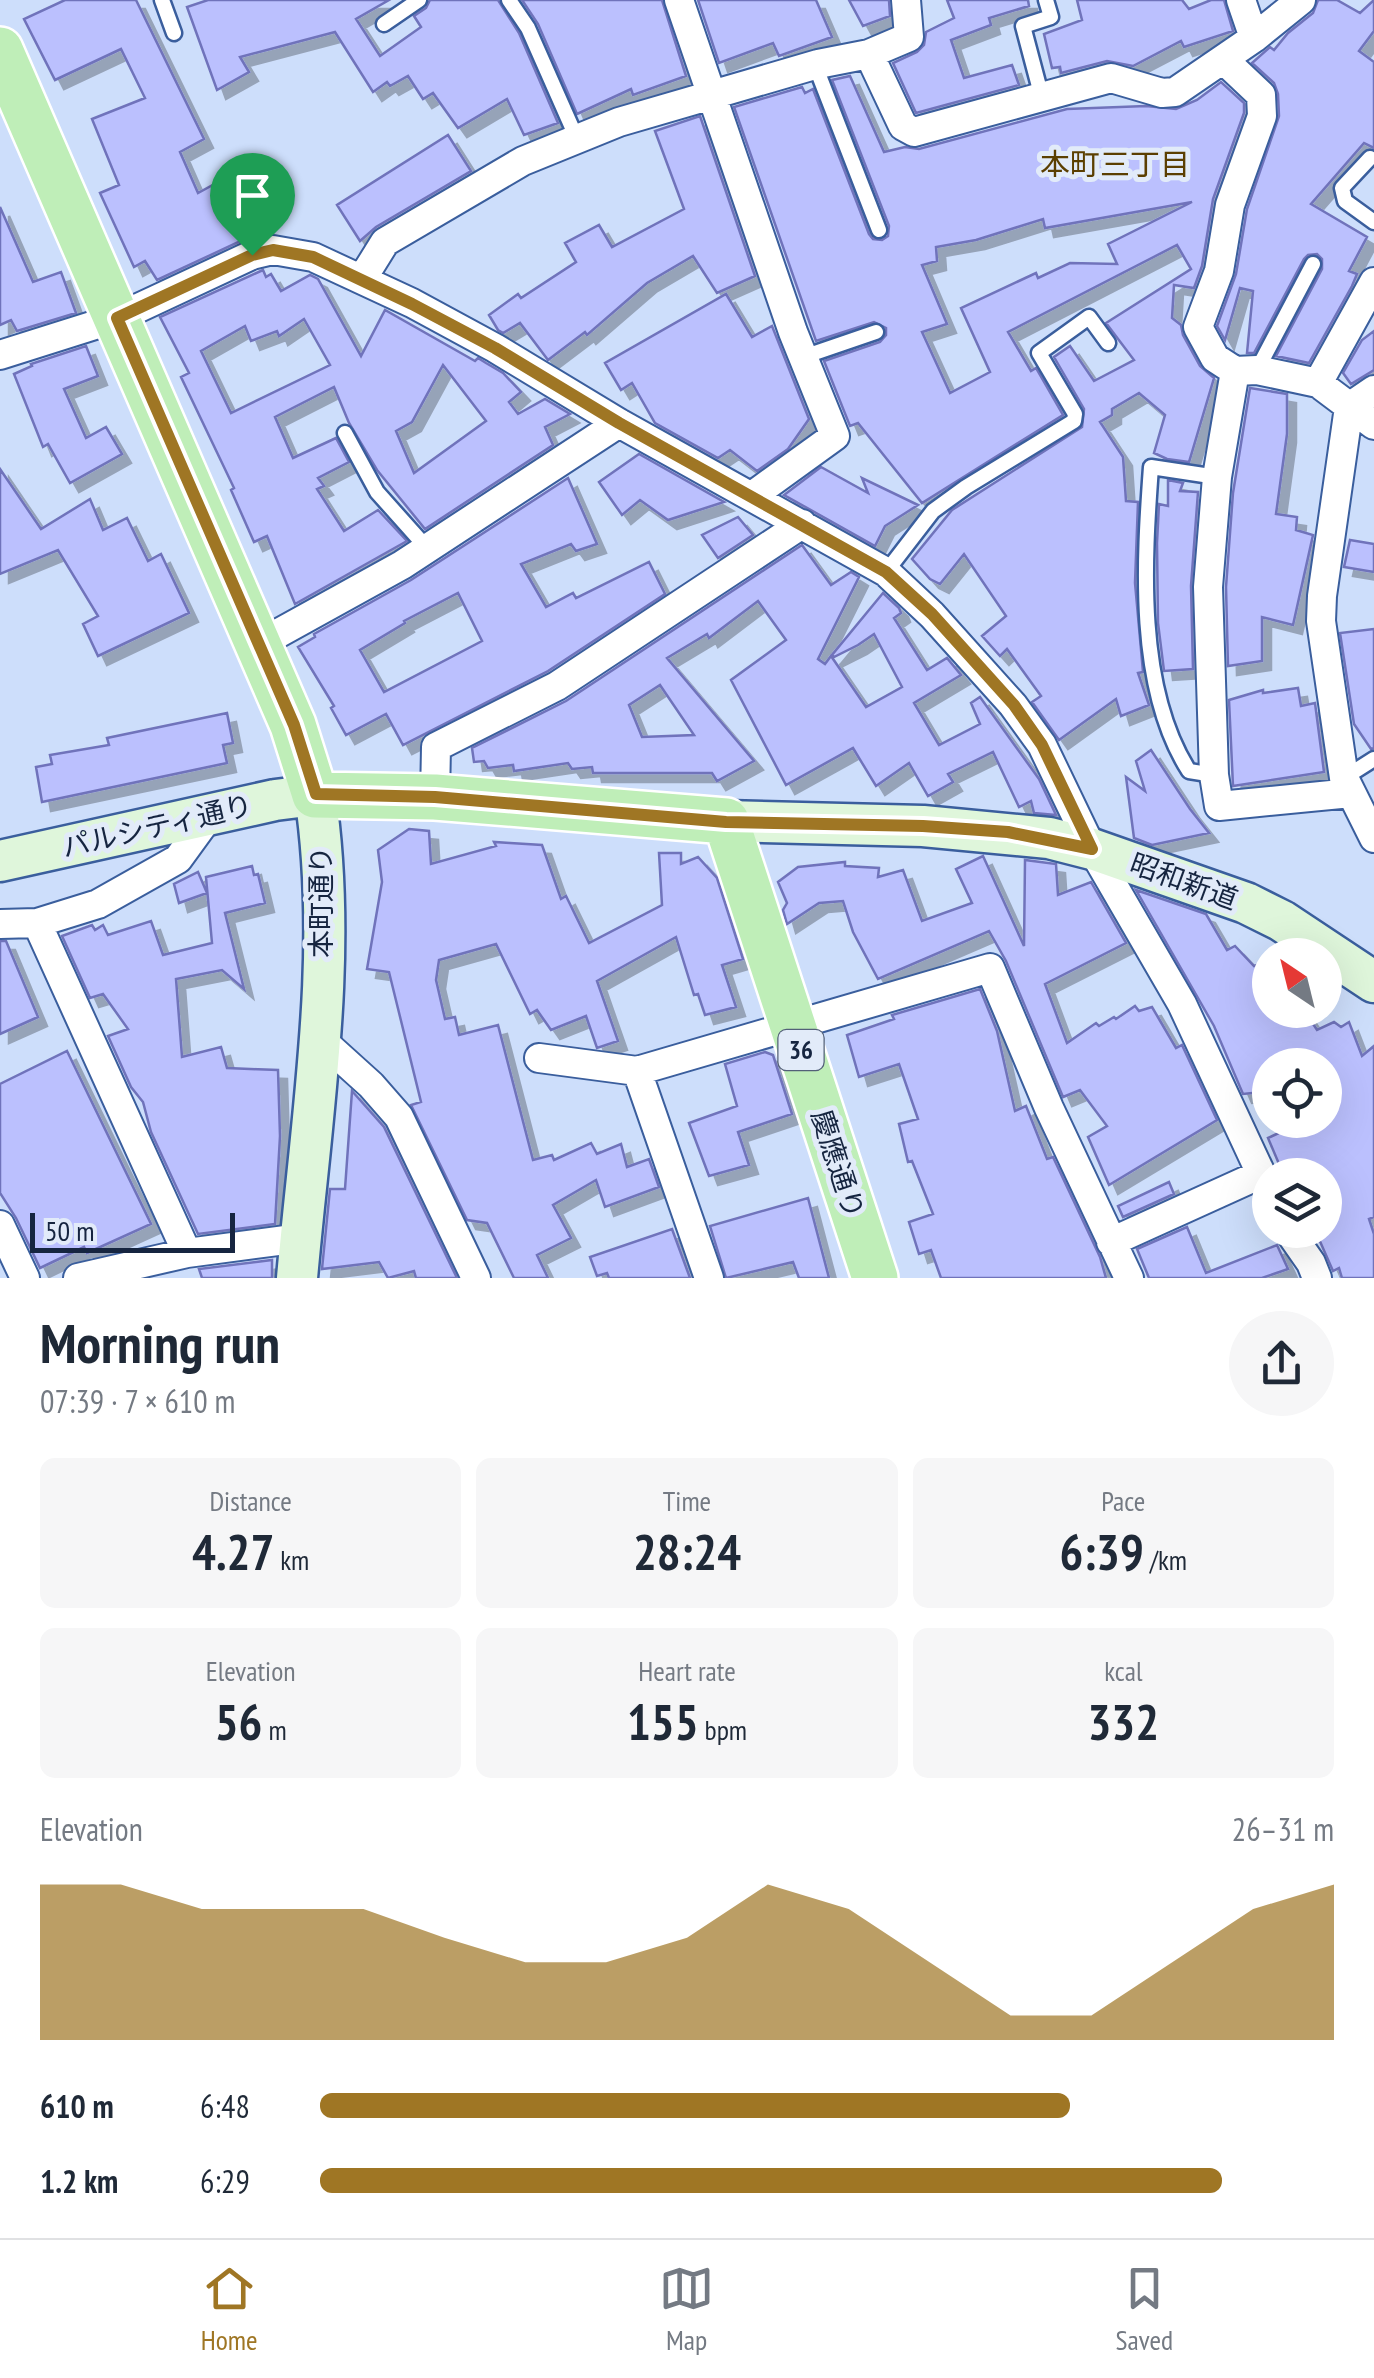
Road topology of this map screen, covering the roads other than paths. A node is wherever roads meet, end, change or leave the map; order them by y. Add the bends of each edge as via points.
1 (162, 0) edge
2 (420, 0) edge
3 (509, 0) edge
4 (680, 0) edge
5 (906, 0) edge
6 (1046, 0) edge
7 (1241, 0) edge
8 (1300, 0) edge
9 (384, 24) dead end
10 (174, 33) dead end
11 (1254, 38) junction
12 (0, 50) edge
13 (869, 54) junction
14 (1225, 61) junction
15 (816, 65) junction
16 (712, 94) junction
17 (1041, 94) junction
18 (577, 139) junction
19 (1370, 158) dead end
20 (1374, 222) edge
21 (879, 230) dead end
22 (1313, 264) dead end
23 (362, 279) junction
24 (1374, 282) edge
25 (117, 318) junction
26 (876, 332) dead end
27 (1108, 343) dead end
28 (0, 355) edge
29 (804, 358) junction
30 (1246, 371) junction
31 (1318, 383) junction
32 (1374, 390) edge
33 (1349, 407) junction
34 (619, 423) junction
35 (1374, 425) edge
36 (345, 433) dead end
37 (1217, 477) junction
38 (752, 496) junction
39 (802, 524) junction
40 (427, 548) junction
41 (886, 572) junction
42 (259, 644) junction
43 (1374, 759) edge
44 (1214, 775) junction
45 (1348, 786) junction
46 (316, 794) junction
47 (435, 797) junction
48 (210, 815) junction
49 (726, 822) junction
50 (1374, 838) edge
51 (1092, 849) junction
52 (0, 861) edge
53 (38, 923) junction
54 (0, 924) edge
55 (1374, 982) edge
56 (793, 1026) junction
57 (319, 1038) junction
58 (540, 1058) dead end
59 (637, 1071) junction
60 (1254, 1158) edge
61 (1252, 1189) edge
62 (0, 1225) edge
63 (300, 1238) junction
64 (1112, 1242) junction
65 (1294, 1248) edge
66 (1300, 1248) edge
67 (188, 1254) junction
68 (25, 1278) edge
69 (78, 1278) edge
70 (297, 1278) edge
71 (476, 1278) edge
72 (709, 1278) edge
73 (876, 1278) edge
74 (1129, 1278) edge
75 (1302, 1278) edge
76 (1317, 1278) edge

1 - 10 lane
2 - 9 lane
3 - 18 lane
4 - 16 street
5 - 13 street via 909,37
6 - 17 lane via 1051,16 1023,26
7 - 11 street
8 - 11 street
11 - 14 street
12 - 25 main road, 本町通り
13 - 15 street
13 - 17 street via 903,126 914,132
14 - 17 street via 1175,92 1111,78
14 - 30 street via 1261,95 1262,116 1198,327 1214,358
15 - 16 street
15 - 21 lane
16 - 18 street
16 - 29 street
18 - 23 street via 524,161 385,242
19 - 20 lane via 1342,188 1345,201
22 - 30 lane
23 - 25 street via 313,257 273,250
23 - 34 street
24 - 31 street
25 - 28 street
25 - 42 main road, 本町通り
26 - 29 lane
27 - 41 lane via 1089,317 1039,352 1074,421 933,511
29 - 38 street via 836,436
30 - 31 street
30 - 37 street
31 - 33 street
32 - 33 street
33 - 35 street
33 - 45 street via 1321,621
34 - 38 street
34 - 40 street
36 - 40 lane via 377,492
37 - 44 street via 1208,588
37 - 44 lane via 1151,467 1144,598 1175,748 1190,771
38 - 39 street
39 - 41 street
39 - 47 street via 558,686 436,747
40 - 42 street
41 - 51 street via 1014,705 1042,745
42 - 46 main road, 本町通り
43 - 45 lane
44 - 45 street via 1220,806
45 - 50 street
46 - 47 main road, 昭和新道
46 - 48 main road, パルシティ通り
46 - 57 main road, 本町通り via 325,890
47 - 49 main road, 昭和新道
48 - 52 main road, パルシティ通り
48 - 53 street via 178,859 98,904
49 - 51 main road, 昭和新道 via 940,827
49 - 56 main road, 慶應通り / 36
51 - 55 main road, 昭和新道 via 1246,903
51 - 60 street via 1182,1004
53 - 54 street
53 - 67 street
56 - 59 street
56 - 64 street via 990,968
56 - 73 main road, 慶應通り / 36
57 - 63 main road, 本町通り
57 - 71 street via 398,1117
58 - 59 street
59 - 72 street
61 - 64 street
62 - 68 street
63 - 67 street
63 - 70 main road, 本町通り
64 - 74 street
65 - 75 lane
66 - 76 street
67 - 69 street

